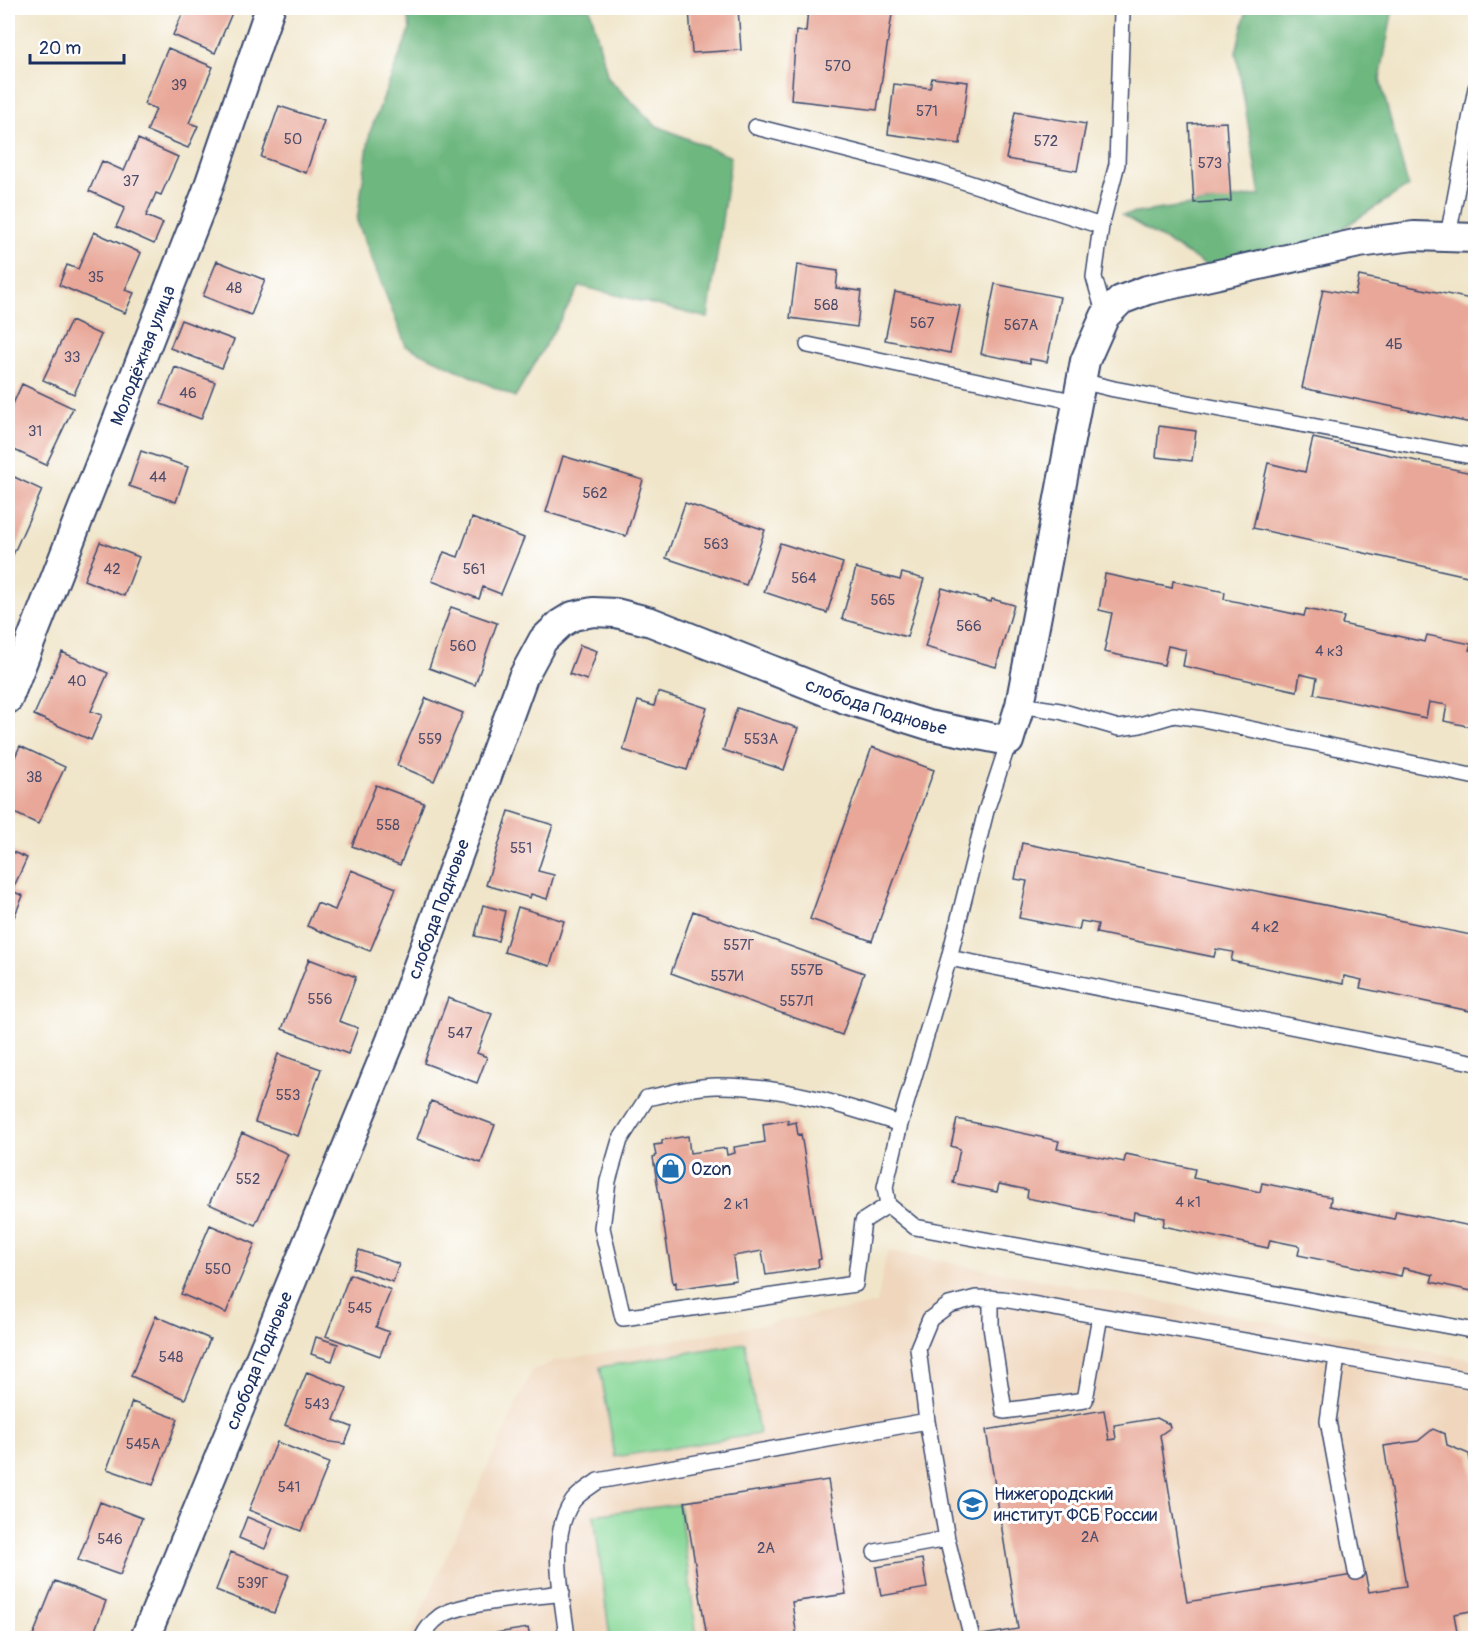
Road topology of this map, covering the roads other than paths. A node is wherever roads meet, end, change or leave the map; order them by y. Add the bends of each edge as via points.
1 (270, 8) edge
2 (1119, 8) edge
3 (1476, 88) edge
4 (756, 128) dead end
5 (1101, 226) junction
6 (1462, 237) edge
7 (1105, 316) junction
8 (808, 345) dead end
9 (1079, 392) junction
10 (1476, 457) edge
11 (8, 699) edge
12 (1020, 705) junction
13 (1010, 741) junction
14 (1476, 777) edge
15 (949, 958) junction
16 (1476, 1063) edge
17 (900, 1124) junction
18 (888, 1205) junction
19 (991, 1298) junction
20 (1100, 1316) junction
21 (1476, 1331) edge
22 (1337, 1357) junction
23 (1476, 1381) edge
24 (927, 1421) junction
25 (947, 1539) junction
26 (875, 1552) dead end
27 (1356, 1572) dead end
28 (562, 1593) junction
29 (145, 1638) edge
30 (422, 1638) edge
31 (567, 1638) edge
32 (972, 1638) edge

1 - 11 street, Молодёжная улица via 206,194
2 - 5 lane via 1122,13 1118,164
3 - 6 lane
4 - 5 lane via 938,173
5 - 7 lane via 1094,277
6 - 7 street via 1414,236 1359,243 1147,290 1121,300
7 - 9 street via 1085,361
8 - 9 lane
9 - 10 lane via 1114,389
9 - 12 street
12 - 13 street
12 - 14 lane via 1060,711 1119,728 1174,715 1203,718
13 - 15 lane via 986,811
13 - 29 street, слобода Подновье via 928,725 845,699 651,622 616,613 573,616 543,640 523,677 391,1040
15 - 16 lane
15 - 17 lane
17 - 18 lane via 885,1187
17 - 18 lane via 860,1110 762,1087 713,1086 647,1098 620,1140 602,1228 623,1318 855,1284 863,1221
18 - 21 lane via 915,1227
19 - 20 lane
19 - 20 lane via 991,1327 1004,1411 1085,1400
19 - 24 lane via 949,1305 930,1319 918,1348
20 - 22 lane
22 - 23 lane
22 - 27 lane via 1328,1421
24 - 25 lane
24 - 28 lane via 598,1481 573,1500 562,1520 557,1544
25 - 26 lane
25 - 32 lane
28 - 30 lane via 456,1608 439,1617
28 - 31 lane

